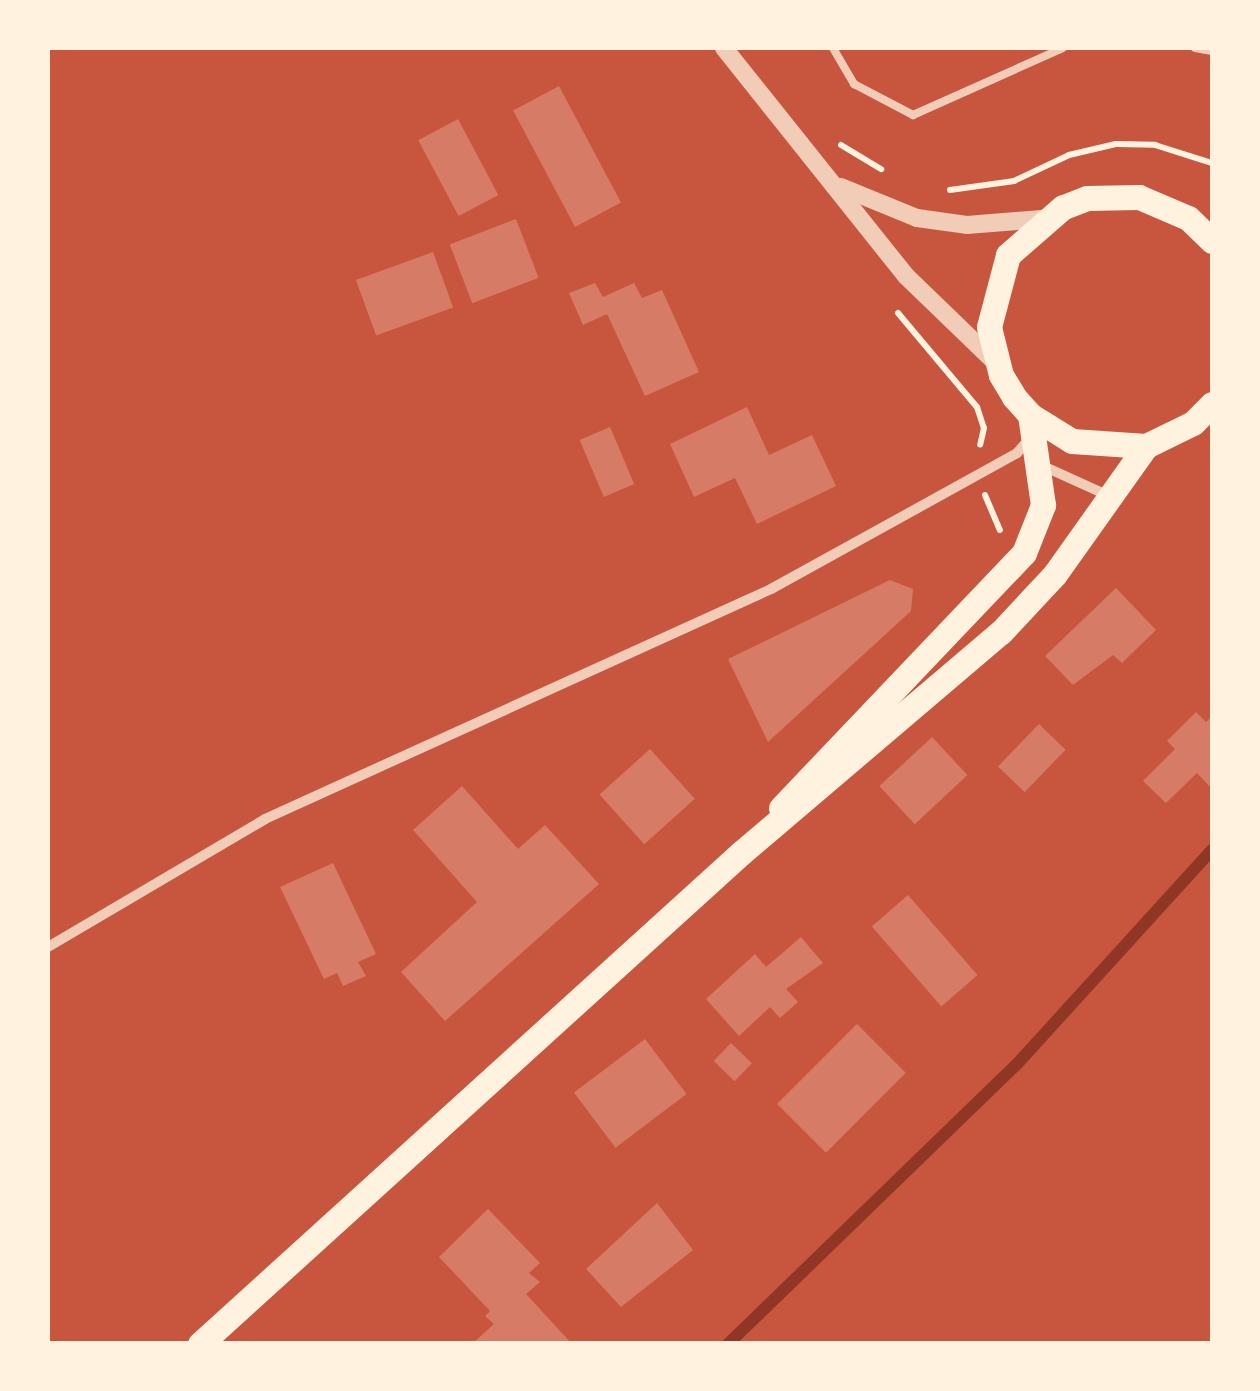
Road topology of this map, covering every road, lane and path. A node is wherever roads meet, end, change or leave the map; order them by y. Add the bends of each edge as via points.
1 (724, 48) edge
2 (832, 48) edge
3 (1063, 48) edge
4 (1195, 48) edge
5 (1212, 51) edge
6 (836, 142) dead end
7 (1212, 163) edge
8 (892, 176) dead end
9 (836, 185) junction
10 (946, 190) dead end
11 (1200, 217) edge
12 (1042, 219) junction
13 (1212, 241) edge
14 (896, 309) dead end
15 (997, 364) junction
16 (1212, 404) edge
17 (1029, 440) junction
18 (1146, 446) junction
19 (978, 475) junction
20 (1109, 496) junction
21 (1004, 544) dead end
22 (742, 853) junction
23 (48, 947) edge
24 (200, 1344) edge

1 - 9 street
2 - 3 lane via 854,84 913,115
4 - 5 lane
6 - 8 path
7 - 10 path via 1155,146 1116,144 1069,155 1014,180
9 - 12 street via 916,218 967,225
9 - 15 street via 917,288
11 - 12 main road via 1113,195 1075,202
11 - 13 main road
12 - 15 main road via 998,278 989,327
14 - 19 path via 976,408 984,428
15 - 17 main road
16 - 18 main road via 1193,423
17 - 18 main road
17 - 19 street
17 - 20 street
17 - 22 main road via 1042,512 1017,563 848,731
18 - 20 main road
19 - 21 path
19 - 23 street via 770,589 266,820
20 - 22 main road via 1055,574 1001,632
22 - 24 main road

